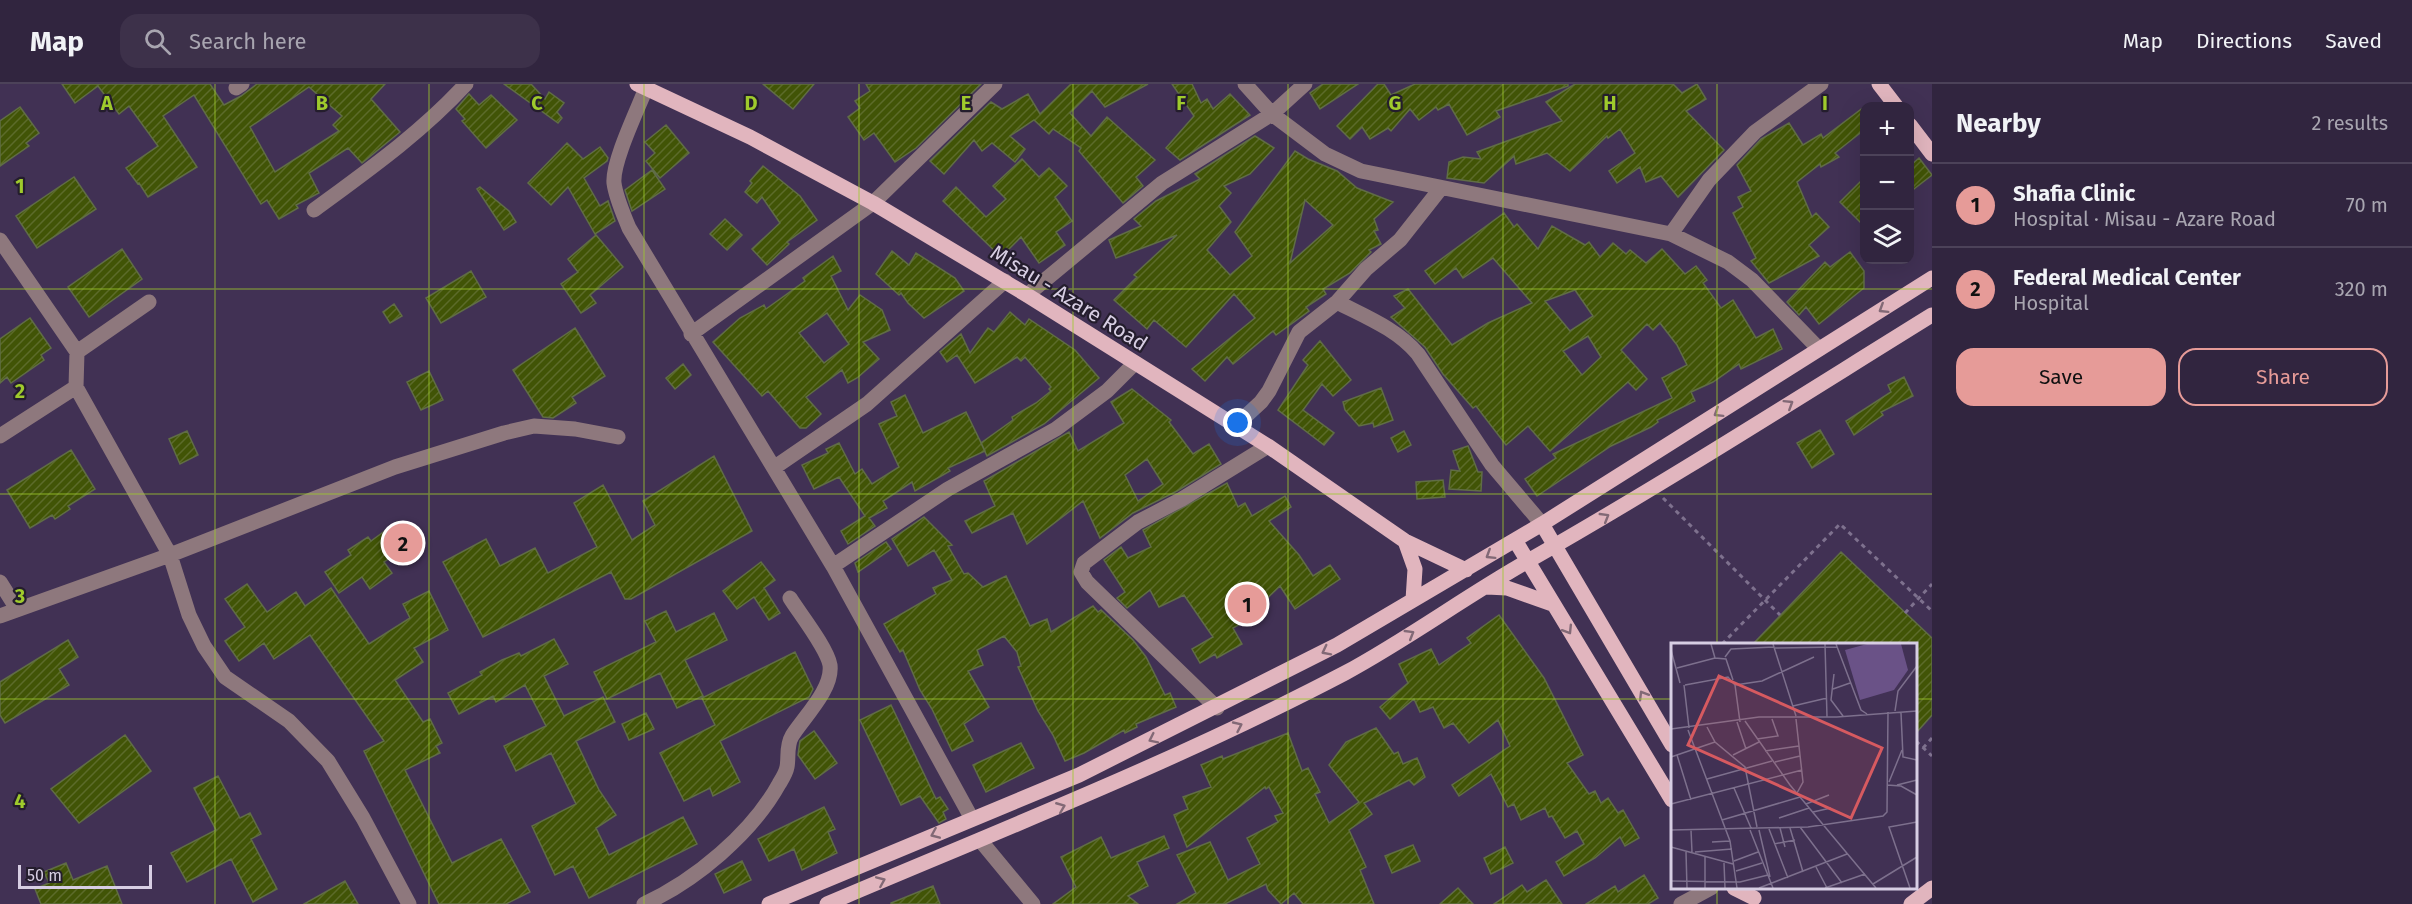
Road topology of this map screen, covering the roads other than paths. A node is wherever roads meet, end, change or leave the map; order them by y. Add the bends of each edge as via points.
1 (466, 84) edge
2 (995, 84) edge
3 (1245, 84) edge
4 (1305, 84) edge
5 (1821, 84) edge
6 (1879, 84) edge
7 (642, 86) edge
8 (1893, 102) edge
9 (1272, 114) junction
10 (1914, 129) edge
11 (1932, 154) edge
12 (1441, 188) junction
13 (873, 203) junction
14 (314, 210) dead end
15 (1671, 234) junction
16 (0, 240) edge
17 (1932, 278) edge
18 (1005, 281) junction
19 (1028, 295) junction
20 (149, 302) dead end
21 (1337, 302) junction
22 (1932, 315) edge
23 (692, 334) junction
24 (1819, 349) junction
25 (77, 352) junction
26 (1135, 363) junction
27 (76, 387) junction
28 (1235, 426) junction
29 (1, 434) edge
30 (618, 437) dead end
31 (1268, 446) junction
32 (775, 467) junction
33 (1542, 524) junction
34 (1515, 540) junction
35 (1405, 541) junction
36 (1555, 547) junction
37 (170, 555) junction
38 (1527, 561) junction
39 (833, 566) junction
40 (1466, 570) junction
41 (0, 582) edge
42 (1487, 587) junction
43 (790, 598) dead end
44 (1413, 600) junction
45 (1552, 604) junction
46 (17, 609) junction
47 (0, 616) edge
48 (1217, 708) junction
49 (1671, 743) edge
50 (1671, 798) edge
51 (972, 819) junction
52 (980, 840) junction
53 (1932, 888) edge
54 (1709, 889) edge
55 (1736, 889) edge
56 (1754, 896) edge
57 (409, 904) edge
58 (644, 904) edge
59 (769, 904) edge
60 (827, 904) edge
61 (1033, 904) edge
62 (1681, 904) edge
63 (1911, 904) edge

1 - 14 street via 440,112
2 - 13 street
3 - 9 street
4 - 9 street
5 - 15 street via 1755,132 1709,180
6 - 8 main road
7 - 13 main road, Misau - Azare Road via 750,137
7 - 23 street via 618,160 614,180 618,201 629,228
9 - 12 street via 1325,154 1361,171
9 - 19 street via 1162,183
10 - 11 main road
12 - 15 street
12 - 21 street via 1414,225
13 - 18 main road, Misau - Azare Road
13 - 23 street
15 - 24 street via 1728,262 1752,280
16 - 25 street
17 -> 24 main road
18 - 19 main road, Misau - Azare Road
18 - 32 street via 867,404
19 - 26 main road, Misau - Azare Road
20 - 25 street
21 - 28 street via 1299,332 1269,391
21 - 33 street via 1408,342 1492,465
36 -> 22 main road
23 - 32 street
24 -> 33 main road
25 - 27 street
26 - 28 main road, Misau - Azare Road
26 - 39 street via 1107,391 1056,429 948,489
27 - 29 street
27 - 37 street
28 - 31 main road, Misau - Azare Road
30 - 37 street via 534,426 395,467
31 - 35 main road, Misau - Azare Road
31 - 48 street via 1138,522 1084,563 1081,572
32 - 39 street
33 - 34 main road
33 - 36 main road
34 - 38 main road
34 -> 40 main road
35 - 40 main road, Misau - Azare Road
35 - 44 main road via 1415,569
36 - 38 main road
49 -> 36 main road
37 - 46 street
37 - 57 street via 189,615 225,677 289,721 328,761
38 - 42 main road
38 - 45 main road
39 - 51 street
40 - 44 main road
41 - 46 street
42 - 45 main road via 1507,588
52 -> 42 main road via 1283,705 1350,670
43 - 58 street via 830,666 820,698 789,740 787,769 762,811 736,838 686,882
44 -> 48 main road
45 -> 50 main road
46 - 47 street
48 -> 51 main road via 1079,775
51 -> 59 main road
60 -> 52 main road
52 - 61 street
53 - 63 main road
54 - 62 street
55 - 56 main road

